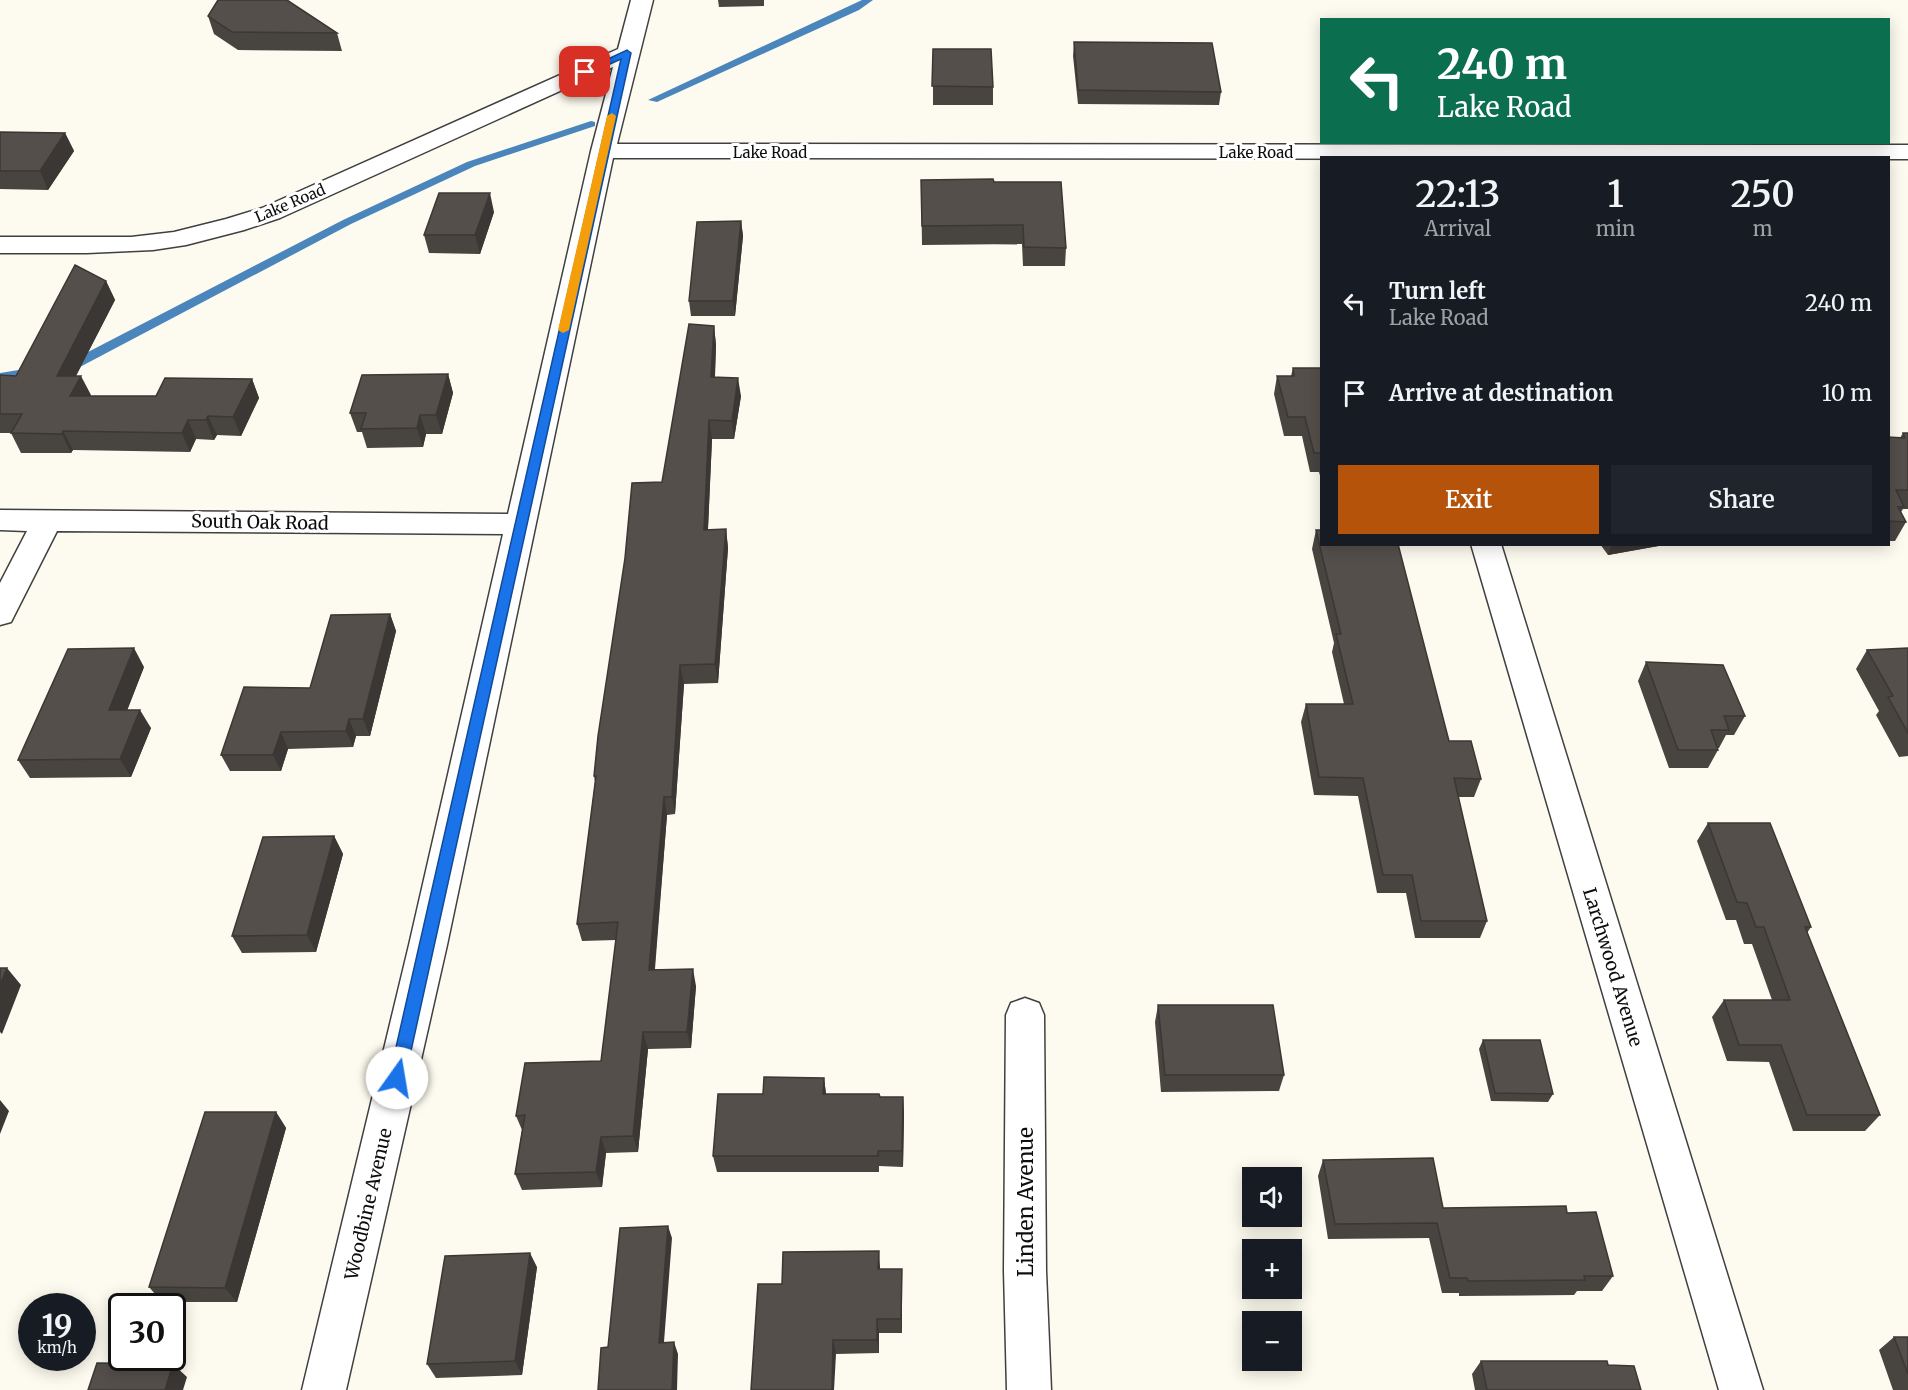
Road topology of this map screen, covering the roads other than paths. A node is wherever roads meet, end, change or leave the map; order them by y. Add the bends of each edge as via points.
1 (642, 0) edge
2 (627, 53) junction
3 (603, 151) junction
4 (1908, 152) edge
5 (0, 244) edge
6 (0, 520) edge
7 (47, 520) junction
8 (520, 524) junction
9 (1487, 546) edge
10 (0, 614) edge
11 (1025, 1015) dead end
12 (324, 1390) edge
13 (1029, 1390) edge
14 (1741, 1390) edge

1 - 2 street, Woodbine Avenue
2 - 3 street, Woodbine Avenue
2 - 5 street, Lake Road via 271,213 224,229 136,244
3 - 4 street, Lake Road
3 - 8 street, Woodbine Avenue
6 - 7 street, South Oak Road
7 - 8 street, South Oak Road
7 - 10 street
8 - 12 street, Woodbine Avenue via 428,945
9 - 14 street, Larchwood Avenue
11 - 13 street, Linden Avenue via 1024,1271

